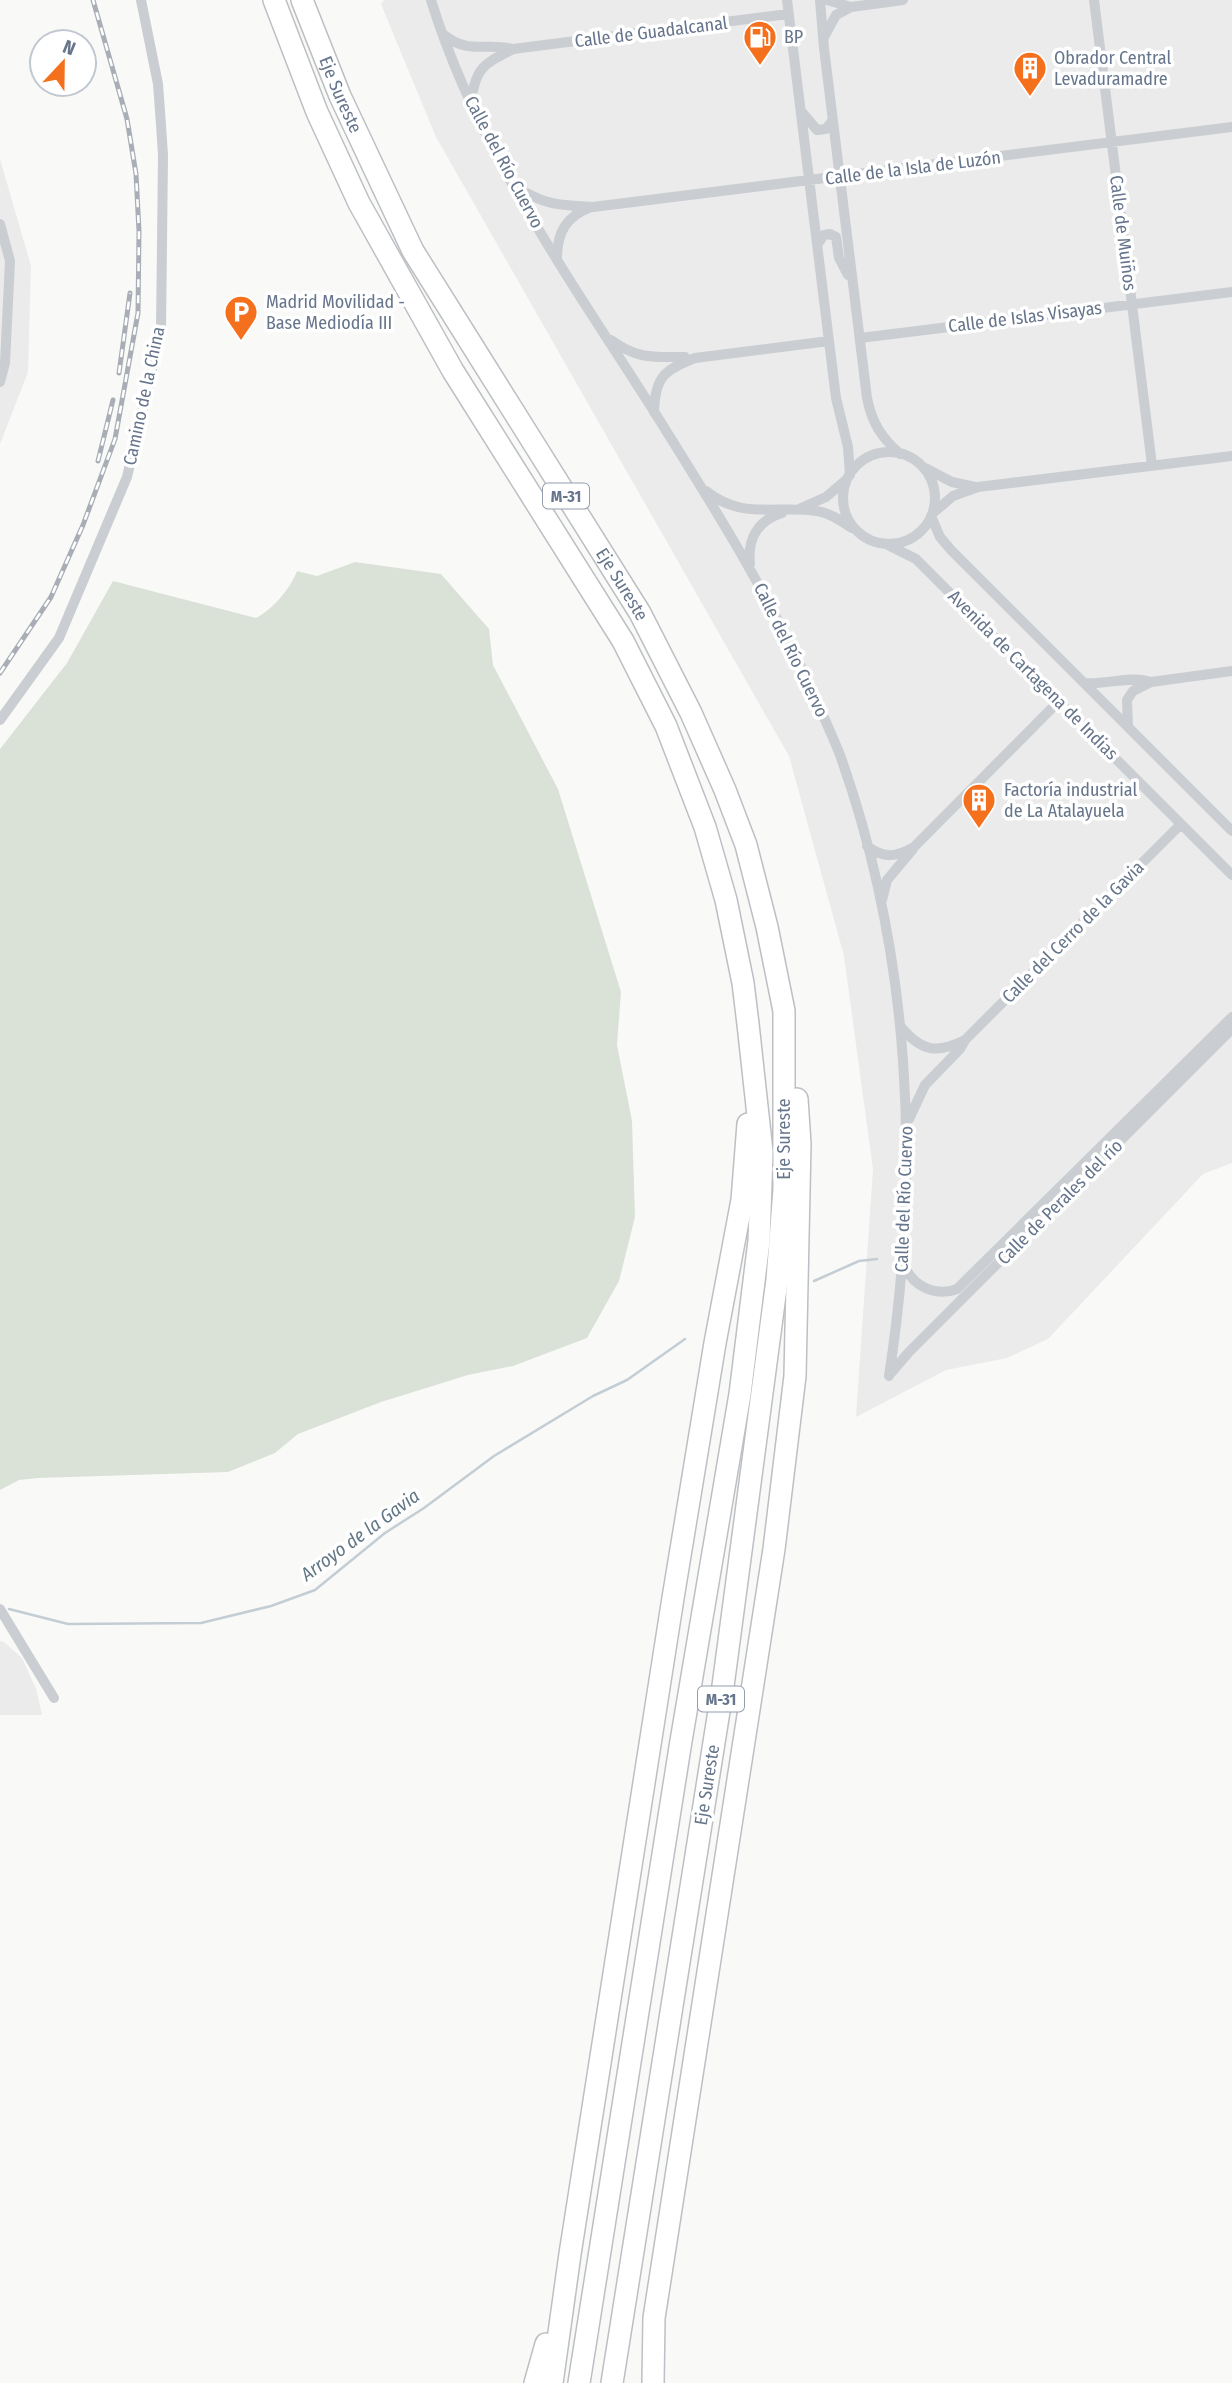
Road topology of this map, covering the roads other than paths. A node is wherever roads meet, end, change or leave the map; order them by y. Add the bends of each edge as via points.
1 (141, 0) edge
2 (274, 0) edge
3 (302, 0) edge
4 (430, 0) edge
5 (787, 0) edge
6 (820, 0) edge
7 (827, 0) edge
8 (903, 0) edge
9 (1094, 0) edge
10 (851, 7) junction
11 (788, 14) junction
12 (443, 34) junction
13 (823, 40) junction
14 (513, 49) junction
15 (471, 101) junction
16 (800, 109) junction
17 (832, 121) junction
18 (1232, 127) edge
19 (1112, 142) junction
20 (839, 176) junction
21 (809, 181) junction
22 (514, 186) junction
23 (593, 206) junction
24 (0, 224) edge
25 (817, 245) junction
26 (556, 258) junction
27 (852, 284) junction
28 (1232, 292) edge
29 (1132, 304) junction
30 (605, 335) junction
31 (860, 338) junction
32 (829, 341) junction
33 (695, 358) junction
34 (0, 382) edge
35 (654, 413) junction
36 (900, 454) junction
37 (1232, 456) edge
38 (919, 464) junction
39 (1152, 465) junction
40 (849, 477) junction
41 (701, 487) junction
42 (978, 487) junction
43 (795, 510) junction
44 (932, 514) junction
45 (857, 531) junction
46 (886, 544) junction
47 (751, 567) junction
48 (1232, 671) edge
49 (1151, 682) junction
50 (1084, 683) junction
51 (1059, 701) junction
52 (0, 720) edge
53 (1128, 727) junction
54 (1181, 824) junction
55 (1232, 831) edge
56 (867, 846) junction
57 (914, 847) junction
58 (1232, 875) edge
59 (881, 904) junction
60 (784, 1011) junction
61 (1232, 1017) edge
62 (748, 1024) junction
63 (901, 1027) junction
64 (1232, 1029) edge
65 (965, 1040) junction
66 (907, 1125) junction
67 (903, 1262) junction
68 (889, 1376) joint
69 (0, 1609) edge
70 (54, 1698) dead end
71 (570, 2253) junction
72 (666, 2256) junction
73 (535, 2383) edge
74 (552, 2383) edge
75 (579, 2383) edge
76 (612, 2383) edge
77 (653, 2383) edge
78 (665, 2383) edge

1 - 52 street, Camino de la China via 158,84 163,145 161,330 127,477 59,638
2 - 62 highway, Eje Sureste / M-31 via 317,112 359,203 453,371 623,641 666,726 705,827 726,900
3 - 60 highway, Eje Sureste / M-31 via 340,96 414,251 640,613 691,713 746,845
4 - 12 street, Calle del Río Cuervo
5 - 11 street
6 - 13 street
7 - 10 street
8 - 10 street
9 - 19 street, Calle de Muiños
10 - 13 street via 831,22
11 - 14 street, Calle de Guadalcanal
11 - 16 street
12 - 14 street, Calle de Guadalcanal via 469,48
12 - 15 street, Calle del Río Cuervo
13 - 17 street
14 - 15 street, Calle de Guadalcanal via 480,69
15 - 22 street, Calle del Río Cuervo
16 - 17 street via 817,130 826,129
16 - 21 street
17 - 20 street
18 - 19 street, Calle de la Isla de Luzón
19 - 20 street, Calle de la Isla de Luzón
19 - 29 street, Calle de Muiños
20 - 21 street, Calle de la Isla de Luzón
20 - 27 street
21 - 23 street, Calle de la Isla de Luzón
21 - 25 street
22 - 23 street, Calle de la Isla de Luzón via 557,205
22 - 26 street, Calle del Río Cuervo
23 - 26 street, Calle de la Isla de Luzón via 566,224
24 - 34 street via 10,261
25 - 27 street via 824,235 836,236 839,258
25 - 32 street
26 - 30 street, Calle del Río Cuervo
27 - 31 street
28 - 29 street, Calle de Islas Visayas
29 - 31 street, Calle de Islas Visayas
29 - 39 street, Calle de Muiños
30 - 33 street via 642,356
30 - 35 street, Calle del Río Cuervo
31 - 36 street via 875,427
32 - 33 street
32 - 40 street
33 - 35 street via 664,375 656,389
35 - 41 street, Calle del Río Cuervo
36 - 38 street
36 - 40 street via 870,456
37 - 39 street
38 - 42 street via 952,482
38 - 44 street via 934,488
39 - 42 street
40 - 43 street via 826,497
40 - 45 street via 844,503
41 - 43 street via 736,508
41 - 47 street, Calle del Río Cuervo
42 - 44 street via 953,496
43 - 45 street via 822,512
43 - 47 street via 770,517 756,530 750,545
44 - 46 street via 919,534
44 - 50 street, Avenida de Cartagena de Indias via 943,542
45 - 46 street
46 - 51 street, Avenida de Cartagena de Indias via 916,559
47 - 56 street, Calle del Río Cuervo via 792,645 839,754
48 - 49 street
49 - 50 street
49 - 53 street via 1133,691 1127,700
50 - 53 street, Avenida de Cartagena de Indias
51 - 54 street, Avenida de Cartagena de Indias
51 - 57 street
53 - 55 street, Avenida de Cartagena de Indias
54 - 58 street, Avenida de Cartagena de Indias
54 - 65 street, Calle del Cerro de la Gavia
56 - 57 street via 888,856
56 - 59 street, Calle del Río Cuervo
57 - 59 street via 887,880
59 - 63 street, Calle del Río Cuervo
60 - 72 highway via 800,1144 795,1376 774,1549
60 - 76 highway, Eje Sureste / M-31 via 784,1189 777,1280 723,1686
61 - 67 street, Calle de Perales del río via 957,1289 941,1293 926,1289
62 - 71 highway via 748,1144 742,1200 715,1343
62 - 75 highway, Eje Sureste / M-31 via 762,1152 759,1241 740,1394
63 - 65 street via 920,1045 935,1049
63 - 66 street, Calle del Río Cuervo
64 - 68 street, Calle de Perales del río
65 - 66 street, Calle del Cerro de la Gavia via 925,1085
66 - 67 street, Calle del Río Cuervo
67 - 68 street, Calle del Río Cuervo
69 - 70 street
71 - 73 highway
71 - 74 highway
72 - 77 highway via 654,2318
72 - 78 highway via 661,2338

